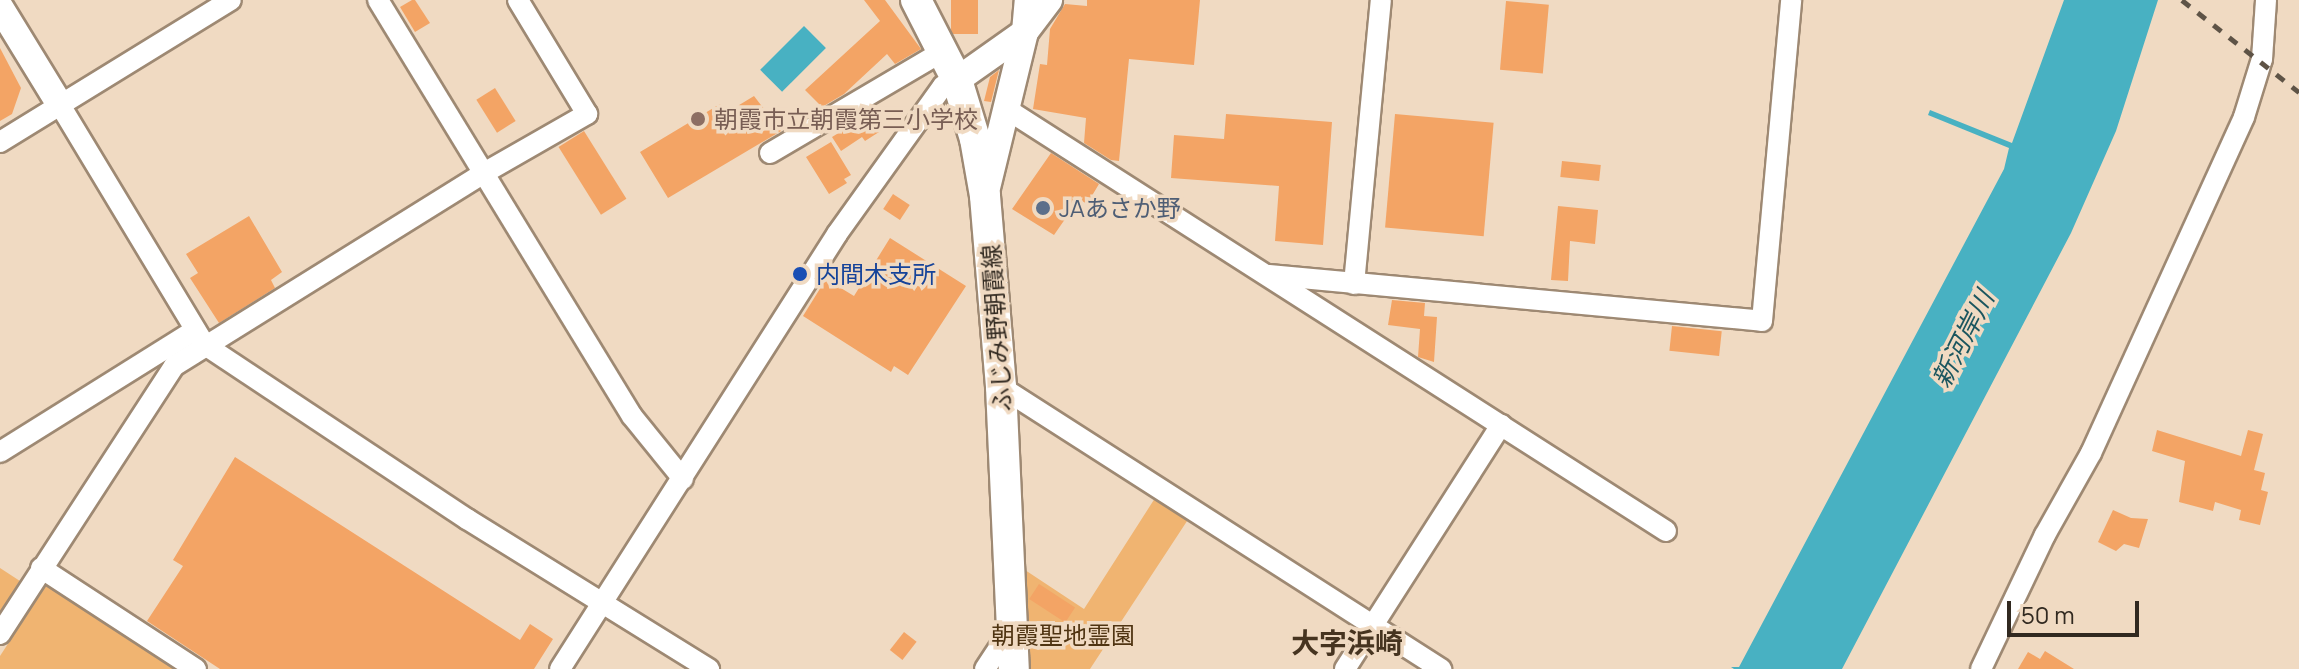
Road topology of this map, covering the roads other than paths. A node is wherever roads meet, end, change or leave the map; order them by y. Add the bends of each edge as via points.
1 (231, 0) edge
2 (378, 0) edge
3 (518, 0) edge
4 (916, 0) edge
5 (1028, 0) edge
6 (1049, 0) edge
7 (1381, 0) edge
8 (1791, 0) edge
9 (2266, 0) edge
10 (0, 7) edge
11 (1025, 32) junction
12 (952, 67) junction
13 (60, 105) junction
14 (1008, 110) junction
15 (0, 142) edge
16 (770, 153) dead end
17 (484, 173) junction
18 (985, 196) junction
19 (1269, 275) junction
20 (1354, 284) junction
21 (200, 338) junction
22 (1001, 387) junction
23 (1501, 425) junction
24 (0, 452) edge
25 (683, 479) junction
26 (1666, 531) dead end
27 (41, 568) junction
28 (604, 604) junction
29 (1372, 626) junction
30 (1012, 628) junction
31 (0, 634) edge
32 (196, 669) edge
33 (560, 669) edge
34 (709, 669) edge
35 (985, 669) edge
36 (1014, 669) edge
37 (1345, 669) edge
38 (1441, 669) edge
39 (1981, 669) edge

1 - 13 street
2 - 17 street
3 - 17 street via 587,114
4 - 12 main road, ふじみ野朝霞線
5 - 11 street
6 - 11 street
7 - 20 street
8 - 20 street via 1762,321
9 - 39 street via 2262,59 2244,117 2091,453
10 - 13 street
11 - 12 street
11 - 14 street
12 - 16 street via 933,57
12 - 18 main road, ふじみ野朝霞線 via 975,139
12 - 25 street via 837,234
13 - 15 street
13 - 21 street
14 - 18 street
14 - 19 street
17 - 21 street
17 - 25 street via 632,416
18 - 22 main road, ふじみ野朝霞線
19 - 20 street
19 - 23 street
21 - 24 street
21 - 27 street via 174,366
21 - 28 street via 467,519
22 - 29 street
22 - 30 main road, ふじみ野朝霞線
23 - 26 street
23 - 29 street
25 - 28 street
27 - 31 street
27 - 32 street
28 - 33 street
28 - 34 street
29 - 37 street
29 - 38 street
30 - 35 street
30 - 36 main road, ふじみ野朝霞線

